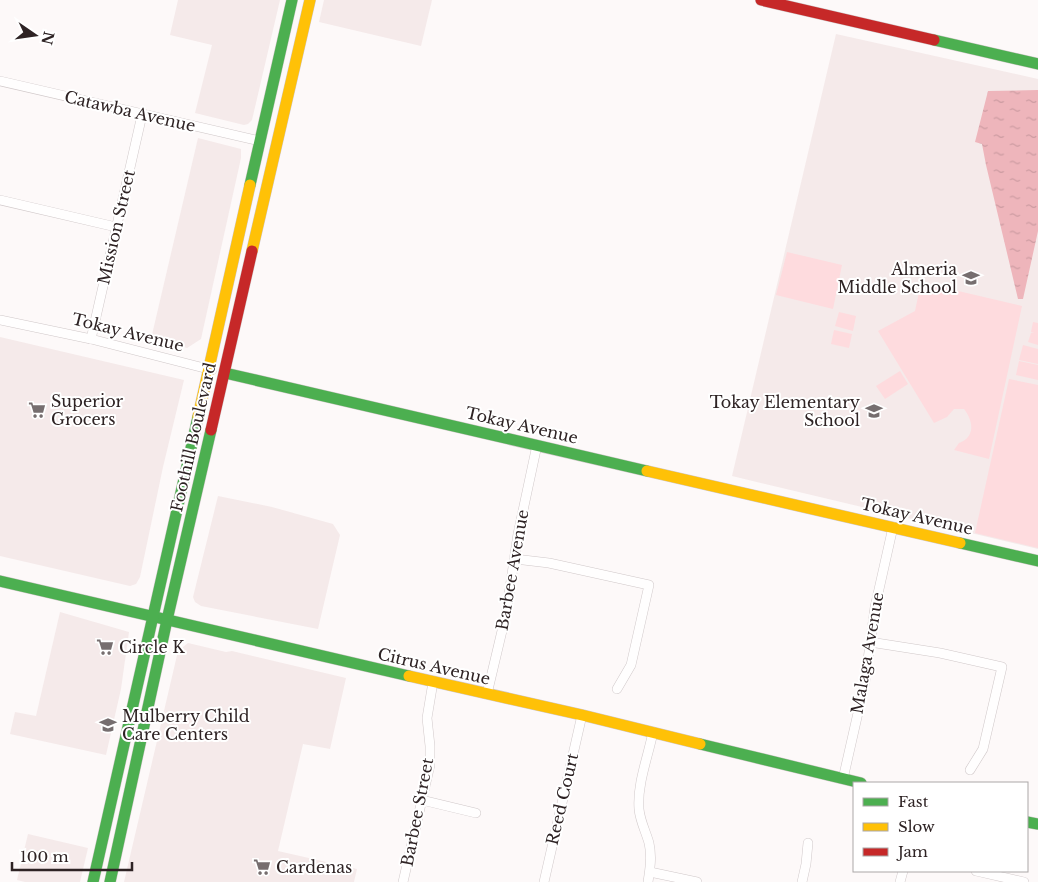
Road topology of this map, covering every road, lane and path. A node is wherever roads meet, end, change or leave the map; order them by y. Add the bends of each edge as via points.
1 (292, 0) edge
2 (310, 0) edge
3 (761, 0) edge
4 (778, 2) edge
5 (1038, 64) edge
6 (0, 81) edge
7 (142, 115) junction
8 (260, 141) junction
9 (0, 200) edge
10 (116, 227) junction
11 (0, 320) edge
12 (91, 339) junction
13 (209, 369) junction
14 (225, 373) junction
15 (537, 445) junction
16 (893, 527) junction
17 (514, 559) junction
18 (1038, 561) edge
19 (0, 581) edge
20 (153, 617) junction
21 (167, 620) junction
22 (870, 642) junction
23 (434, 682) junction
24 (617, 689) dead end
25 (487, 694) junction
26 (582, 715) junction
27 (653, 732) junction
28 (970, 770) dead end
29 (843, 779) junction
30 (856, 782) edge
31 (422, 800) junction
32 (476, 812) dead end
33 (108, 817) junction
34 (808, 843) dead end
35 (650, 872) junction
36 (980, 872) edge
37 (93, 882) edge
38 (102, 882) edge
39 (110, 882) edge
40 (403, 882) edge
41 (544, 882) edge
42 (648, 882) edge
43 (697, 882) edge
44 (802, 882) edge
45 (1024, 882) edge

1 - 8 main road, Foothill Boulevard
2 - 14 main road, Foothill Boulevard
3 - 4 main road
4 - 5 main road
6 - 7 street, Catawba Avenue
7 - 8 street, Catawba Avenue
7 - 10 street, Mission Street
8 - 13 main road, Foothill Boulevard
9 - 10 street
10 - 12 street, Mission Street
11 - 12 street, Tokay Avenue
12 - 13 street, Tokay Avenue
13 - 14 street, Tokay Avenue
13 - 20 main road, Foothill Boulevard
14 - 15 main road, Tokay Avenue
14 - 21 main road, Foothill Boulevard
15 - 16 main road, Tokay Avenue
15 - 17 street, Barbee Avenue
16 - 18 main road, Tokay Avenue
16 - 22 street, Malaga Avenue
17 - 24 street via 549,563 648,585 631,665
17 - 25 street, Barbee Avenue via 506,614
19 - 20 main road, Citrus Avenue
20 - 21 main road, Citrus Avenue
20 - 33 main road, Foothill Boulevard
21 - 23 main road, Citrus Avenue
21 - 39 main road, Foothill Boulevard
22 - 28 street via 1002,667 983,750
22 - 29 street, Malaga Avenue via 865,682
23 - 25 main road, Citrus Avenue
23 - 31 street, Barbee Street via 427,718 430,765
25 - 26 main road, Citrus Avenue
26 - 27 main road, Citrus Avenue
26 - 41 street, Reed Court
27 - 29 main road, Citrus Avenue
27 - 35 street via 639,803 650,852
29 - 30 main road, Citrus Avenue
31 - 32 street
31 - 40 street, Barbee Street
33 - 37 main road, Foothill Boulevard
33 - 38 main road via 112,832
34 - 44 street
35 - 42 street
35 - 43 street
36 - 45 street

